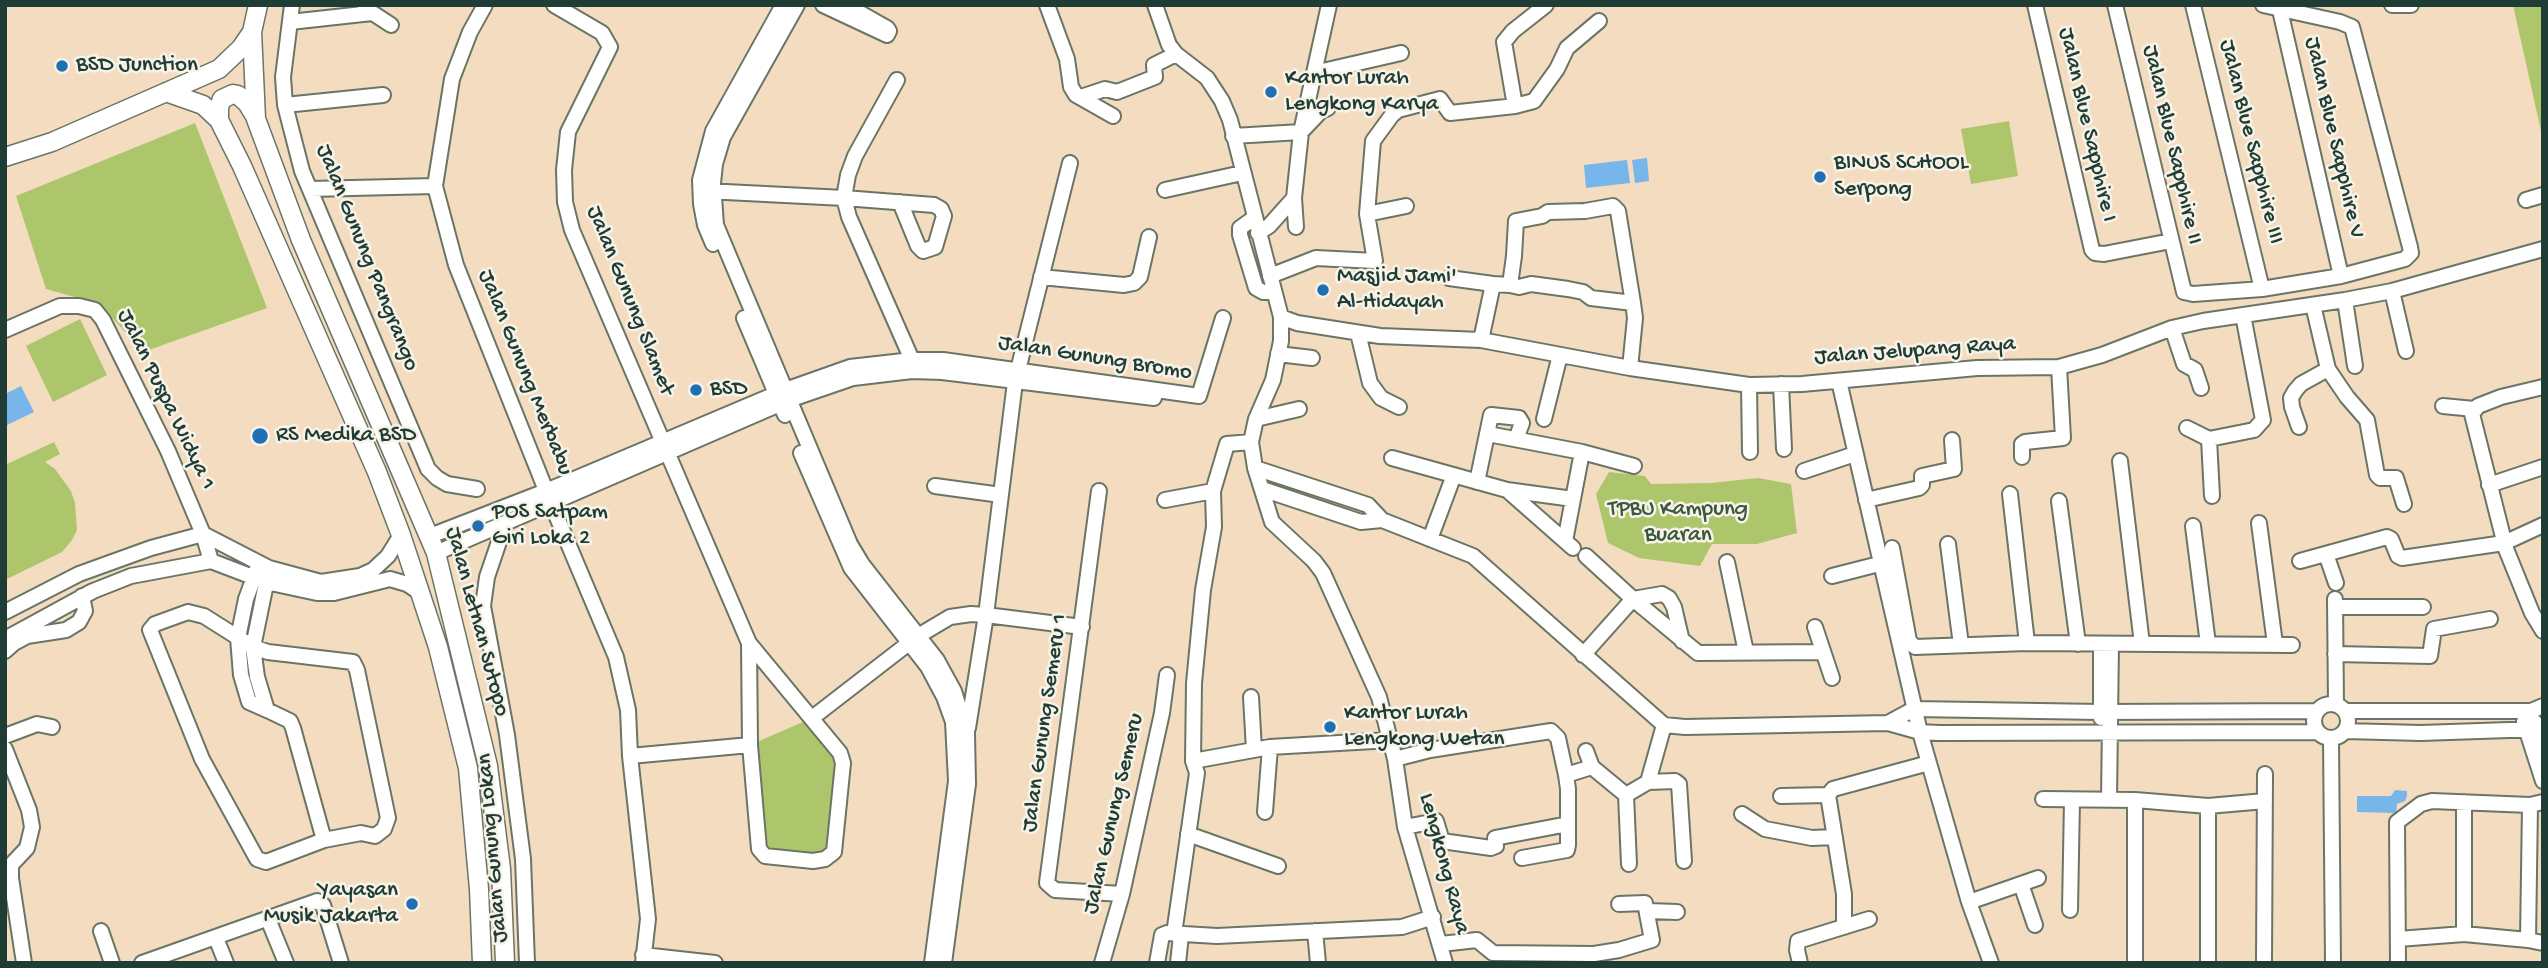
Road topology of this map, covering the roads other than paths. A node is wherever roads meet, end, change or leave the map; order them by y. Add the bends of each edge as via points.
1 (257, 5) edge
2 (292, 5) edge
3 (485, 5) edge
4 (554, 5) edge
5 (783, 5) edge
6 (797, 5) edge
7 (823, 5) edge
8 (846, 5) edge
9 (1047, 5) edge
10 (1155, 5) edge
11 (1329, 5) edge
12 (1546, 5) edge
13 (2035, 5) edge
14 (2115, 5) edge
15 (2193, 5) edge
16 (2263, 5) edge
17 (2392, 5) edge
18 (2410, 5) edge
19 (366, 9) edge
20 (2280, 10) junction
21 (1599, 21) dead end
22 (290, 22) junction
23 (391, 25) dead end
24 (252, 32) junction
25 (1401, 53) dead end
26 (1176, 54) junction
27 (1314, 74) junction
28 (897, 80) dead end
29 (166, 92) junction
30 (383, 95) dead end
31 (1081, 97) junction
32 (285, 106) junction
33 (1515, 106) junction
34 (1328, 108) dead end
35 (1113, 116) dead end
36 (256, 119) junction
37 (219, 120) junction
38 (1301, 132) junction
39 (1233, 136) junction
40 (5, 157) edge
41 (1070, 163) dead end
42 (1241, 173) junction
43 (435, 186) junction
44 (310, 189) junction
45 (1165, 190) dead end
46 (707, 191) junction
47 (2543, 195) edge
48 (844, 198) junction
49 (1293, 198) junction
50 (2526, 200) dead end
51 (900, 202) dead end
52 (1406, 205) dead end
53 (1367, 214) junction
54 (1256, 225) junction
55 (1296, 227) dead end
56 (1149, 237) dead end
57 (2171, 241) junction
58 (2543, 249) edge
59 (1270, 276) junction
60 (2341, 276) junction
61 (1041, 277) junction
62 (1449, 278) dead end
63 (1493, 284) junction
64 (1510, 285) junction
65 (2262, 289) junction
66 (2392, 291) junction
67 (1274, 292) junction
68 (2345, 300) junction
69 (1633, 303) junction
70 (2313, 305) junction
71 (2244, 315) junction
72 (1281, 317) junction
73 (1223, 318) dead end
74 (2172, 328) junction
75 (5, 330) edge
76 (1358, 333) junction
77 (1481, 340) junction
78 (2406, 351) dead end
79 (1278, 354) junction
80 (1560, 355) junction
81 (1311, 358) dead end
82 (912, 365) junction
83 (2355, 366) dead end
84 (2059, 367) junction
85 (1630, 368) junction
86 (2328, 369) junction
87 (1016, 376) junction
88 (1839, 381) junction
89 (1749, 384) junction
90 (1781, 384) junction
91 (2543, 387) edge
92 (2202, 388) dead end
93 (783, 397) junction
94 (2443, 406) dead end
95 (1399, 407) dead end
96 (1298, 409) dead end
97 (2474, 409) junction
98 (1255, 419) junction
99 (1544, 419) dead end
100 (2299, 427) dead end
101 (2188, 428) dead end
102 (1488, 434) junction
103 (1516, 439) junction
104 (2209, 439) junction
105 (1952, 440) dead end
106 (1251, 442) junction
107 (664, 447) junction
108 (1784, 449) dead end
109 (1582, 452) junction
110 (1751, 452) dead end
111 (1855, 454) junction
112 (2022, 457) dead end
113 (1392, 458) dead end
114 (2120, 461) dead end
115 (1634, 466) dead end
116 (2543, 467) edge
117 (1255, 468) junction
118 (1804, 471) dead end
119 (1454, 475) junction
120 (1477, 482) junction
121 (2490, 485) junction
122 (935, 486) dead end
123 (477, 489) dead end
124 (1262, 489) junction
125 (1507, 490) junction
126 (1099, 491) dead end
127 (1213, 491) junction
128 (2010, 494) dead end
129 (1001, 495) junction
130 (2212, 496) dead end
131 (548, 497) junction
132 (1342, 497) junction
133 (1573, 499) junction
134 (1165, 500) dead end
135 (1866, 500) junction
136 (2059, 501) dead end
137 (2404, 504) dead end
138 (1336, 513) junction
139 (1382, 520) junction
140 (2259, 523) dead end
141 (505, 524) junction
142 (2543, 525) edge
143 (2193, 526) dead end
144 (204, 534) junction
145 (401, 535) junction
146 (430, 536) junction
147 (1430, 539) junction
148 (2504, 543) junction
149 (1948, 544) dead end
150 (1892, 548) dead end
151 (436, 553) junction
152 (2326, 554) junction
153 (1586, 556) dead end
154 (211, 561) junction
155 (2300, 561) dead end
156 (1727, 562) dead end
157 (1879, 564) junction
158 (262, 572) junction
159 (1832, 576) dead end
160 (2336, 583) dead end
161 (422, 594) junction
162 (82, 596) junction
163 (1636, 599) junction
164 (2423, 607) dead end
165 (5, 612) edge
166 (986, 615) junction
167 (2490, 619) dead end
168 (1082, 626) junction
169 (1815, 626) dead end
170 (2543, 631) edge
171 (238, 638) junction
172 (5, 639) edge
173 (914, 639) junction
174 (1682, 641) junction
175 (750, 643) junction
176 (2027, 643) junction
177 (2078, 644) junction
178 (2106, 644) junction
179 (2143, 644) junction
180 (2208, 644) junction
181 (2275, 644) junction
182 (1961, 645) junction
183 (2292, 645) dead end
184 (253, 647) junction
185 (5, 651) edge
186 (1746, 652) junction
187 (1823, 652) junction
188 (2335, 654) junction
189 (1585, 656) junction
190 (1167, 675) dead end
191 (1832, 678) dead end
192 (1251, 697) dead end
193 (2340, 708) junction
194 (1914, 709) junction
195 (1939, 709) junction
196 (2531, 709) edge
197 (267, 710) junction
198 (2317, 711) junction
199 (2106, 712) junction
200 (812, 718) junction
201 (1888, 723) junction
202 (1664, 725) junction
203 (52, 727) dead end
204 (2536, 729) edge
205 (2345, 731) junction
206 (1920, 732) junction
207 (2106, 732) junction
208 (2317, 732) junction
209 (967, 733) junction
210 (1939, 733) junction
211 (5, 736) edge
212 (2331, 739) junction
213 (1391, 740) junction
214 (750, 745) junction
215 (2543, 745) edge
216 (1270, 747) junction
217 (5, 749) edge
218 (1254, 750) junction
219 (1586, 751) dead end
220 (955, 754) junction
221 (630, 756) junction
222 (1395, 759) junction
223 (1193, 761) junction
224 (1929, 763) junction
225 (1592, 767) junction
226 (2265, 774) dead end
227 (1566, 775) junction
228 (2543, 781) edge
229 (1648, 782) junction
230 (1626, 794) junction
231 (1828, 795) junction
232 (1781, 796) dead end
233 (2043, 799) dead end
234 (2072, 800) junction
235 (2105, 800) junction
236 (2136, 800) junction
237 (2265, 801) junction
238 (2464, 802) junction
239 (2536, 804) edge
240 (2208, 806) junction
241 (1265, 812) dead end
242 (1742, 814) dead end
243 (1568, 824) junction
244 (1405, 827) junction
245 (1188, 834) junction
246 (1835, 837) junction
247 (324, 840) junction
248 (1522, 858) dead end
249 (1684, 861) dead end
250 (8, 864) edge
251 (1629, 864) dead end
252 (1278, 866) dead end
253 (2038, 878) dead end
254 (2021, 884) junction
255 (1122, 894) junction
256 (1969, 902) junction
257 (1619, 904) dead end
258 (2070, 910) dead end
259 (1647, 911) junction
260 (1678, 912) dead end
261 (1433, 917) junction
262 (268, 919) junction
263 (1869, 919) dead end
264 (2035, 925) dead end
265 (1844, 927) junction
266 (101, 931) dead end
267 (1315, 931) junction
268 (2464, 934) junction
269 (1177, 935) junction
270 (216, 938) junction
271 (2398, 939) junction
272 (2535, 941) edge
273 (1441, 944) junction
274 (1621, 956) edge
275 (1572, 958) edge
276 (167, 959) edge
277 (643, 959) edge
278 (24, 963) edge
279 (112, 963) edge
280 (142, 963) edge
281 (226, 963) edge
282 (286, 963) edge
283 (341, 963) edge
284 (482, 963) edge
285 (505, 963) edge
286 (527, 963) edge
287 (715, 963) edge
288 (932, 963) edge
289 (944, 963) edge
290 (1102, 963) edge
291 (1157, 963) edge
292 (1178, 963) edge
293 (1318, 963) edge
294 (1445, 963) edge
295 (1800, 963) edge
296 (1991, 963) edge
297 (2135, 963) edge
298 (2208, 963) edge
299 (2264, 963) edge
300 (2333, 963) edge
301 (2398, 963) edge

1 - 24 main road, Jalan Letnan Sutopo
2 - 22 street, Jalan Gunung Pangrango
3 - 43 street, Jalan Gunung Merbabu via 452,79
4 - 107 street, Jalan Gunung Slamet via 602,33 610,47 568,132 565,202 572,230
5 - 46 street via 713,131 701,180
6 - 46 street via 723,137
7 - 8 street via 887,35 887,28
9 - 31 street via 1067,59 1071,87
10 - 26 street
11 - 27 street
12 - 33 street via 1504,42
13 - 57 street, Jalan Blue Sapphire I via 2090,246 2095,253 2104,254
14 - 57 street, Jalan Blue Sapphire II
15 - 65 street, Jalan Blue Sapphire III
16 - 20 street
17 - 18 street
19 - 22 street
19 - 23 street
20 - 60 street, Jalan Blue Sapphire V
20 - 60 street via 2352,27 2411,253 2383,266
21 - 33 street via 1567,48 1534,100
22 - 32 street, Jalan Gunung Pangrango via 283,77
24 - 29 main road via 219,69
24 - 36 main road, Jalan Letnan Sutopo
25 - 27 street
26 - 31 street via 1154,65 1155,77 1117,92 1105,89
26 - 39 street via 1214,86
27 - 38 street
28 - 48 street via 855,156
29 - 37 main road, Jalan Letnan Sutopo via 203,105
29 - 40 main road via 52,142
30 - 32 street
31 - 35 street
32 - 44 street, Jalan Gunung Pangrango
33 - 53 street via 1450,113 1440,99 1395,112 1373,141
34 - 38 street
36 - 37 main road via 247,103 233,94 222,99
36 - 146 main road, Jalan Letnan Sutopo via 301,240
37 - 145 main road, Jalan Letnan Sutopo
38 - 39 street
38 - 49 street
39 - 42 street
41 - 61 street
42 - 45 street
42 - 54 street
43 - 44 street
43 - 131 street, Jalan Gunung Merbabu via 456,265
44 - 123 street, Jalan Gunung Pangrango via 428,468 447,484
46 - 48 street
46 - 93 street
47 - 50 street
48 - 51 street
48 - 82 street
49 - 54 street via 1269,226
49 - 55 street
52 - 53 street
53 - 59 street via 1375,261 1316,258
54 - 59 street
54 - 67 street via 1240,228 1240,235 1256,288
56 - 61 street via 1140,277 1134,283
57 - 65 street, Jalan Blue Sapphire II via 2182,288 2188,293
58 - 66 street, Jalan Jelupang Raya
59 - 67 street
60 - 65 street
61 - 87 street
62 - 63 street
63 - 64 street
63 - 77 street
64 - 69 street via 1568,289 1591,298
64 - 69 street via 1516,221 1548,212 1613,206 1618,211
66 - 68 street, Jalan Jelupang Raya
66 - 78 street
67 - 72 street
68 - 70 street, Jalan Jelupang Raya
68 - 83 street
69 - 85 street
70 - 71 street, Jalan Jelupang Raya
70 - 86 street
71 - 74 street, Jalan Jelupang Raya
71 - 104 street via 2263,420 2254,430
72 - 76 street, Jalan Jelupang Raya
72 - 79 street, Lengkong Raya
73 - 87 street, Jalan Gunung Bromo via 1199,396 1189,401
74 - 84 street, Jalan Jelupang Raya
74 - 92 street via 2184,364 2194,369
75 - 144 street, Jalan Puspa Widya 1 via 60,306 95,310 156,427
76 - 77 street, Jalan Jelupang Raya
76 - 95 street via 1370,383 1381,398
77 - 80 street, Jalan Jelupang Raya
79 - 81 street
79 - 98 street, Lengkong Raya via 1273,380
80 - 85 street, Jalan Jelupang Raya
80 - 99 street
82 - 87 street, Jalan Gunung Bromo
82 - 93 street, Jalan Gunung Bromo
84 - 88 street, Jalan Jelupang Raya via 1977,368
84 - 112 street via 2064,436 2025,442
85 - 89 street, Jalan Jelupang Raya
86 - 100 street via 2295,390 2291,398
86 - 137 street via 2367,420 2377,475 2396,478
87 - 129 street
88 - 90 street, Jalan Jelupang Raya
88 - 111 street
89 - 90 street, Jalan Jelupang Raya
89 - 110 street
90 - 108 street
91 - 97 street
93 - 107 street, Jalan Gunung Bromo
93 - 173 street via 850,544
94 - 97 street
96 - 98 street
97 - 121 street
98 - 106 street, Lengkong Raya
101 - 104 street
102 - 103 street
102 - 103 street via 1493,414 1519,418 1522,423
102 - 120 street
103 - 109 street
104 - 130 street
105 - 135 street via 1954,469 1922,476 1919,488
106 - 117 street, Lengkong Raya
106 - 127 street via 1227,444
107 - 131 street, Jalan Gunung Bromo
107 - 175 street
109 - 115 street
109 - 133 street
111 - 118 street
111 - 135 street
113 - 119 street
114 - 179 street
116 - 121 street
117 - 124 street, Lengkong Raya
117 - 132 street
119 - 120 street
119 - 147 street
120 - 125 street
121 - 148 street
122 - 129 street
124 - 138 street
124 - 213 street, Lengkong Raya via 1272,522 1314,561 1335,596 1379,697
125 - 133 street
125 - 133 street via 1569,544
126 - 168 street, Jalan Gunung Semeru 1
127 - 134 street
127 - 223 street via 1214,527 1195,659
128 - 176 street
129 - 166 street
131 - 141 street, Jalan Gunung Bromo
131 - 146 street, Jalan Gunung Bromo
131 - 221 street, Jalan Gunung Merbabu via 616,657 628,710
132 - 138 street
132 - 139 street via 1368,505
135 - 157 street
136 - 177 street
138 - 139 street via 1362,522
139 - 147 street
140 - 181 street
141 - 151 street, Jalan Gunung Bromo
141 - 286 street, Jalan Gunung Lokan via 487,577 483,606 507,735 523,859
142 - 148 street
143 - 180 street
144 - 154 street, Jalan Puspa Widya 1
144 - 158 street
144 - 165 street via 79,574
145 - 158 street via 388,556 360,576 321,582
145 - 161 main road, Jalan Letnan Sutopo
146 - 151 main road, Jalan Letnan Sutopo
147 - 189 street via 1473,555
148 - 152 street via 2402,558 2387,537
148 - 170 street
149 - 182 street
150 - 182 street via 1910,644
151 - 285 main road, Jalan Letnan Sutopo via 488,766 501,869
152 - 155 street
152 - 160 street
153 - 163 street
154 - 158 street
154 - 162 street via 131,576
156 - 186 street
157 - 159 street
157 - 194 street
158 - 161 street via 317,593 390,579
158 - 171 street via 246,599
158 - 184 street
161 - 284 main road, Jalan Letnan Sutopo via 468,768
162 - 172 street
162 - 185 street via 85,611 79,622 66,630 27,636
163 - 174 street
163 - 174 street via 1662,594 1669,598
163 - 189 street
164 - 188 street via 2335,603
166 - 168 street
166 - 173 street via 950,617
166 - 209 street
167 - 188 street via 2434,629 2430,656
168 - 255 street, Jalan Gunung Semeru 1 via 1047,883 1055,890
169 - 187 street
171 - 184 street
171 - 197 street via 249,702
171 - 247 street via 196,612 155,624 150,630 202,760 257,859 266,862
173 - 200 street
173 - 209 street via 937,660 954,691
173 - 220 street via 944,696 953,722
174 - 186 street via 1698,653
175 - 200 street
175 - 214 street
176 - 177 street
176 - 182 street
177 - 178 street
178 - 179 street
178 - 199 street
179 - 180 street
180 - 181 street
181 - 183 street
184 - 197 street
184 - 247 street via 346,660 357,670 387,818 384,830 375,836 362,833
186 - 187 street
187 - 191 street
188 - 193 street
189 - 202 street
190 - 255 street, Jalan Gunung Semeru
192 - 218 street
193 - 196 street
193 - 198 street via 2325,705
193 - 205 street via 2348,721
194 - 195 street
194 - 201 street
194 - 206 street
195 - 199 street
195 - 210 street
196 - 204 street
197 - 247 street via 290,721
198 - 199 street
198 - 208 street
199 - 207 street
200 - 214 street via 840,753 843,764 834,852 825,859 760,853
201 - 202 street
201 - 206 street
202 - 229 street
203 - 211 street via 37,724
204 - 205 street
204 - 215 street
204 - 228 street
205 - 212 street
206 - 210 street
206 - 224 street
207 - 208 street
207 - 210 street
207 - 235 street
208 - 212 street
209 - 220 street
209 - 289 street via 968,784
212 - 300 street
213 - 216 street
213 - 222 street, Lengkong Raya
214 - 221 street
216 - 218 street
216 - 241 street
217 - 250 street via 32,827 27,848
218 - 223 street
219 - 225 street
220 - 288 street via 956,781
221 - 277 street, Jalan Gunung Merbabu via 648,919
222 - 227 street via 1551,731 1558,738
222 - 244 street, Lengkong Raya
223 - 245 street via 1197,773
224 - 231 street via 1833,789
224 - 256 street
225 - 227 street
225 - 230 street
226 - 237 street
227 - 243 street
229 - 230 street
229 - 249 street via 1679,784
230 - 251 street
231 - 232 street
231 - 246 street
233 - 234 street
234 - 235 street
234 - 258 street
235 - 236 street
236 - 240 street
236 - 297 street
237 - 240 street
237 - 299 street
238 - 239 street
238 - 268 street
238 - 271 street via 2427,802 2397,822
239 - 272 street
240 - 298 street
242 - 246 street via 1765,829 1812,838
243 - 244 street via 1495,838 1496,846 1491,848 1442,841 1436,821
243 - 248 street via 1566,850
244 - 261 street, Lengkong Raya
245 - 252 street
245 - 269 street
246 - 265 street
250 - 278 street
253 - 254 street
254 - 256 street
254 - 264 street
255 - 290 street, Jalan Gunung Semeru
256 - 296 street
257 - 259 street via 1643,902
259 - 260 street
259 - 274 street via 1652,940
261 - 267 street via 1402,927
261 - 273 street, Lengkong Raya
262 - 270 street
262 - 282 street
262 - 283 street via 320,902
263 - 265 street
265 - 295 street via 1798,941
266 - 279 street
267 - 269 street
267 - 293 street
268 - 271 street
268 - 272 street
269 - 291 street via 1162,935
269 - 292 street
270 - 276 street
270 - 281 street
271 - 301 street
273 - 275 street via 1477,940 1493,953
273 - 294 street, Lengkong Raya
274 - 275 street
276 - 280 street
277 - 287 street

